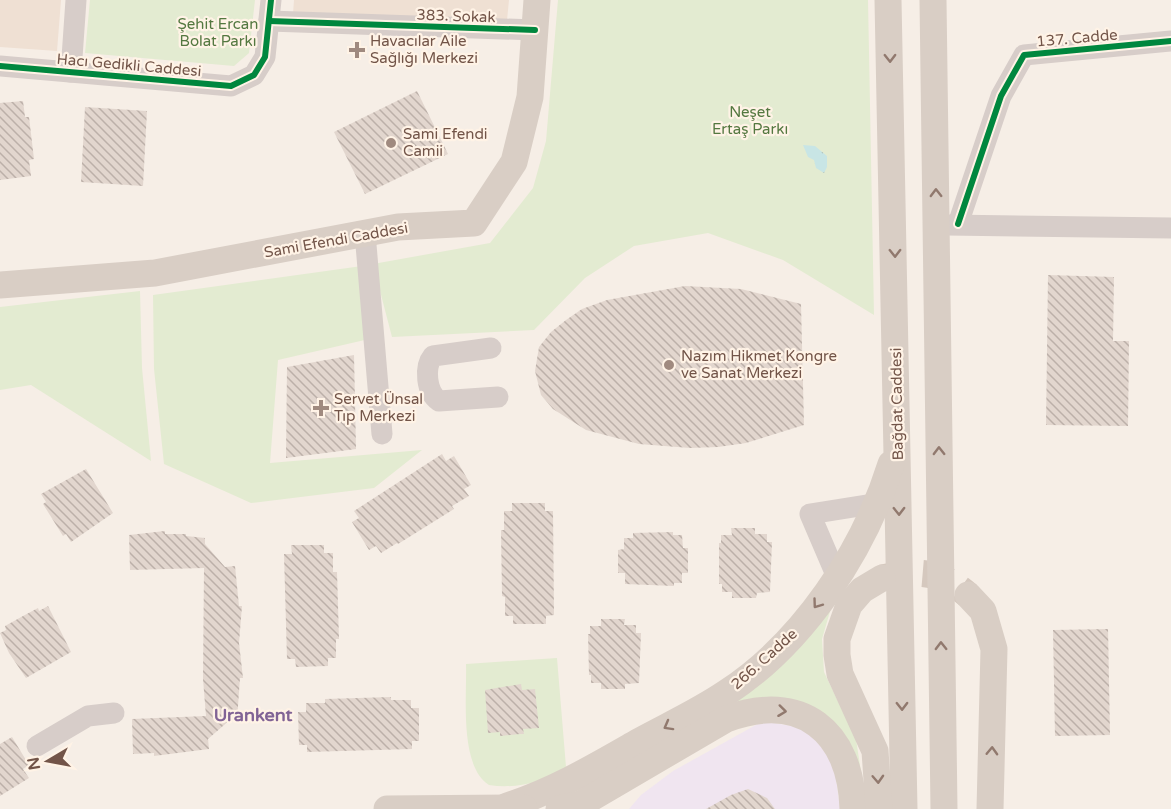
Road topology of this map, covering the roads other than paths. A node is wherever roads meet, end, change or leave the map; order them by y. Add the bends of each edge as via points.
1 (76, 0) edge
2 (271, 0) edge
3 (537, 0) edge
4 (888, 0) edge
5 (933, 0) edge
6 (269, 21) junction
7 (535, 30) junction
8 (1171, 41) edge
9 (0, 66) edge
10 (71, 72) junction
11 (947, 225) junction
12 (1171, 228) edge
13 (366, 233) junction
14 (0, 285) edge
15 (491, 348) dead end
16 (498, 397) dead end
17 (382, 434) dead end
18 (898, 440) junction
19 (879, 503) junction
20 (837, 577) junction
21 (882, 578) tunnel mouth
22 (968, 595) tunnel mouth
23 (114, 713) dead end
24 (37, 746) dead end
25 (570, 801) edge
26 (387, 809) edge
27 (853, 809) edge
28 (879, 809) edge
29 (904, 809) edge
30 (944, 809) edge
31 (990, 809) edge

1 - 10 street
2 - 6 street
3 - 7 main road, Sami Efendi Caddesi
4 -> 18 main road, Bağdat Caddesi
11 -> 5 main road
6 - 7 street, 383. Sokak
6 - 10 street, Hacı Gedikli Caddesi via 266,57 254,75 231,86
7 - 13 main road, Sami Efendi Caddesi via 530,97 514,162 474,223 398,227
8 - 11 street, 137. Cadde via 1024,55 1001,96
9 - 10 street, Hacı Gedikli Caddesi
11 - 12 street
30 -> 11 main road
13 - 14 main road, Sami Efendi Caddesi via 155,273
13 - 17 street
15 - 16 street via 433,356 428,363 429,388 439,401
18 - 19 main road, 266. Cadde
18 -> 29 main road, Bağdat Caddesi
19 - 20 main road, 266. Cadde
19 - 20 street via 810,514
20 -> 25 main road, 266. Cadde via 780,650 751,675
21 -> 28 main road via 862,590 849,605 837,639 840,674 875,751
31 -> 22 main road via 993,649 983,611
23 - 24 street via 88,716
25 - 26 main road
25 -> 27 main road via 726,719 767,710 786,711 815,723 833,739 849,771

